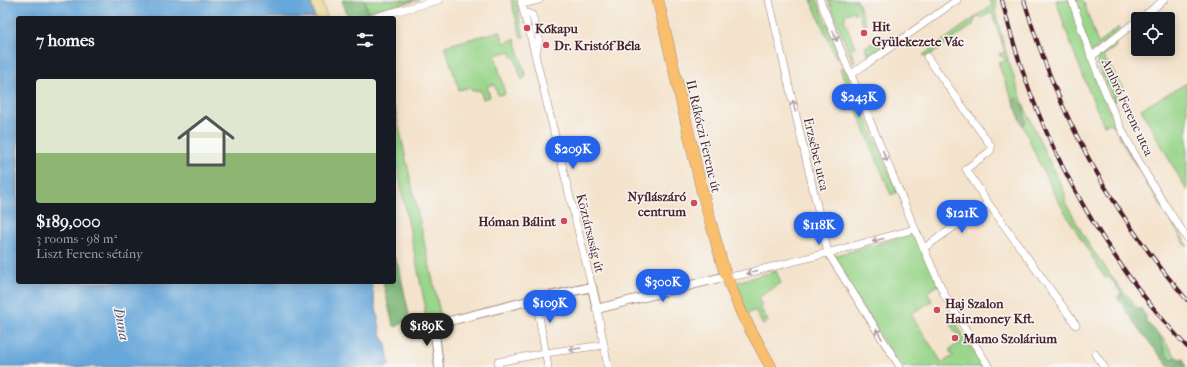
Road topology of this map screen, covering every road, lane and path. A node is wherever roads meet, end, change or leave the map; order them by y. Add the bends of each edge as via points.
1 (539, 0) edge
2 (658, 0) edge
3 (769, 0) edge
4 (820, 0) edge
5 (957, 0) edge
6 (1072, 0) edge
7 (1164, 0) edge
8 (434, 1) edge
9 (521, 2) edge
10 (524, 12) junction
11 (1149, 12) edge
12 (382, 16) edge
13 (1131, 26) edge
14 (927, 57) dead end
15 (1091, 57) junction
16 (536, 58) junction
17 (851, 74) junction
18 (988, 204) junction
19 (916, 229) junction
20 (1187, 238) edge
21 (924, 248) junction
22 (828, 253) junction
23 (726, 277) junction
24 (592, 287) junction
25 (536, 299) junction
26 (596, 309) junction
27 (1076, 325) dead end
28 (604, 345) junction
29 (545, 353) junction
30 (1095, 354) dead end
31 (498, 364) edge
32 (439, 367) edge
33 (548, 367) edge
34 (608, 367) edge
35 (771, 367) edge
36 (900, 367) edge
37 (989, 367) edge
38 (1104, 367) edge

1 - 9 street
2 - 23 main road, II. Rákóczi Ferenc út via 702,191
22 -> 3 street, Erzsébet utca
4 -> 17 street
5 - 17 street
6 - 15 street, Ambró Ferenc utca
7 - 11 street
8 - 12 street
9 - 10 street, Köztársaság út
10 - 16 street, Köztársaság út
10 - 16 street, Köztársaság út via 532,15 536,26 539,38
13 - 15 street
14 - 18 street via 991,146 992,150 966,169
15 - 20 street, Ambró Ferenc utca via 1121,128 1140,164
16 - 24 street, Köztársaság út
17 -> 19 street
18 - 21 street
18 - 27 street
19 - 21 street
19 -> 22 street
21 - 37 street via 945,296
22 -> 23 street
36 -> 22 street, Erzsébet utca
23 - 26 street
23 - 35 main road, II. Rákóczi Ferenc út via 754,338
24 - 25 street
24 - 26 street, Köztársaság út
25 - 29 street
25 - 32 street via 434,325
26 - 28 street, Köztársaság út
28 -> 29 street
28 - 34 street, Köztársaság út
29 - 31 street
29 - 33 street
30 - 38 street

